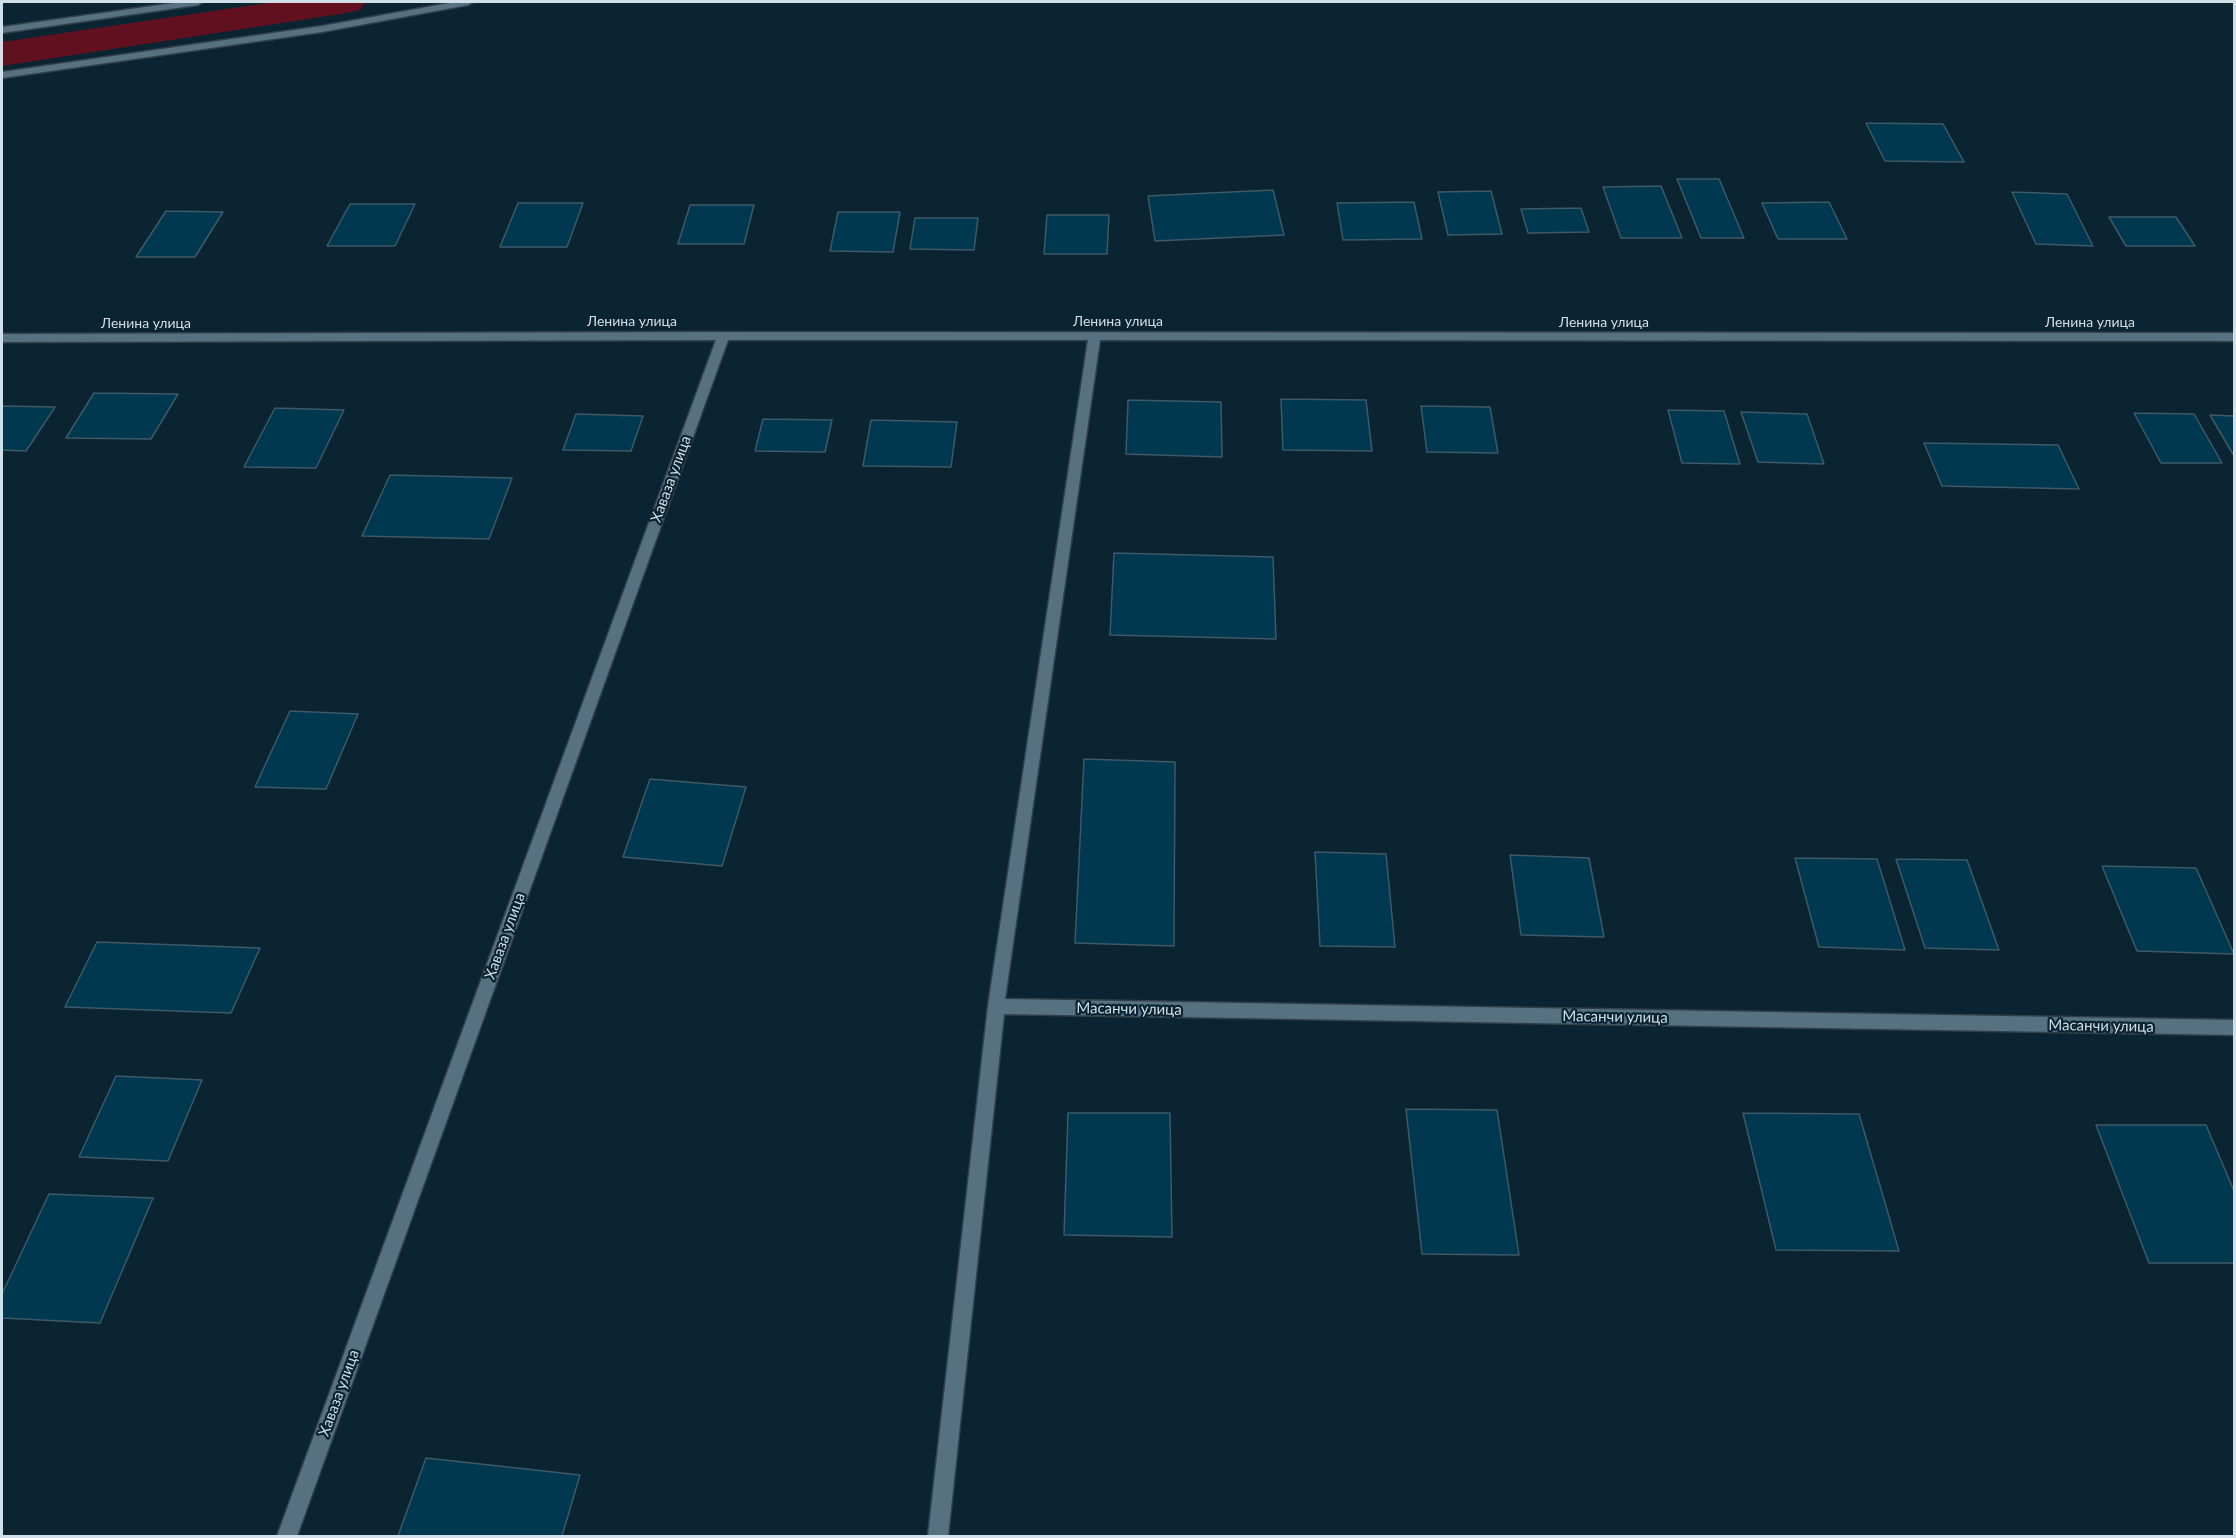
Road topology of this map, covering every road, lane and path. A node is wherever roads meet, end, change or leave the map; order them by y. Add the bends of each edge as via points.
1 (198, 2) edge
2 (468, 2) edge
3 (2, 30) edge
4 (2, 75) edge
5 (723, 336) junction
6 (1095, 336) junction
7 (2235, 337) edge
8 (2, 338) edge
9 (996, 1006) junction
10 (2235, 1028) edge
11 (287, 1536) edge
12 (938, 1536) edge

1 - 3 street
2 - 4 street via 322,29
5 - 6 street, Ленина улица
5 - 8 street, Ленина улица
5 - 11 street, Хаваза улица
6 - 7 street, Ленина улица
6 - 9 street
9 - 10 street, Масанчи улица
9 - 12 street

